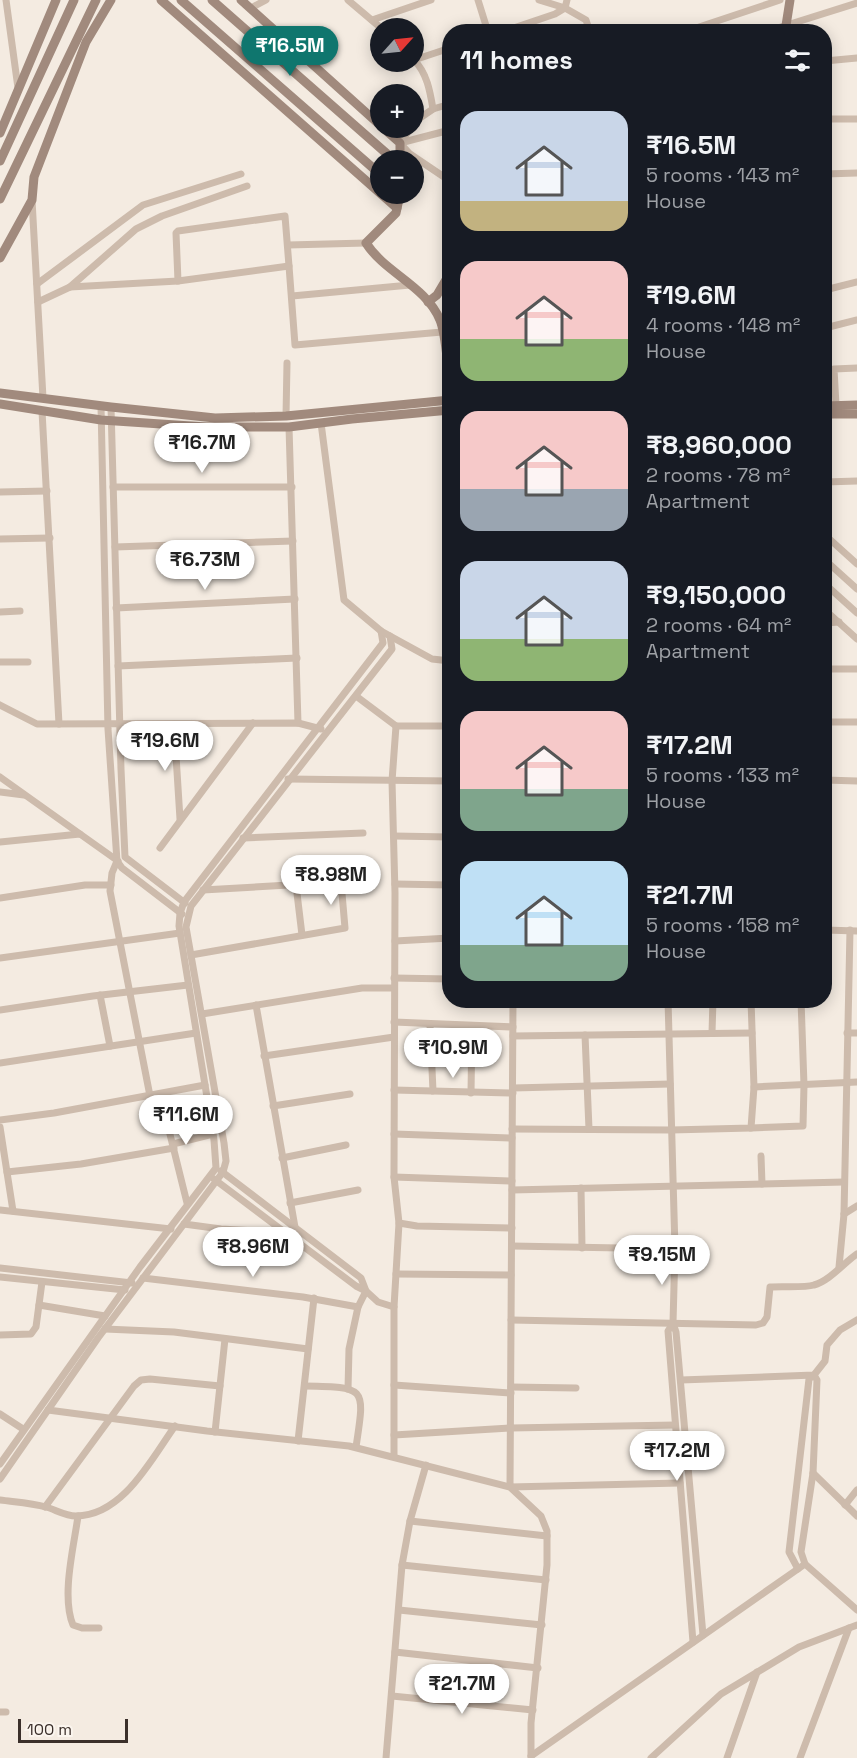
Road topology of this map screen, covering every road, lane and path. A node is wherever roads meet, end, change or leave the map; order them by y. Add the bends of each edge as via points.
1 (6, 0) edge
2 (56, 0) edge
3 (74, 0) edge
4 (96, 0) edge
5 (111, 0) edge
6 (161, 0) edge
7 (181, 0) edge
8 (212, 0) edge
9 (241, 0) edge
10 (266, 0) edge
11 (348, 0) edge
12 (431, 0) edge
13 (478, 0) edge
14 (539, 0) edge
15 (567, 0) edge
16 (780, 0) edge
17 (790, 0) edge
18 (857, 3) edge
19 (251, 8) junction
20 (565, 8) junction
21 (370, 18) edge
22 (378, 18) edge
23 (486, 24) edge
24 (526, 24) edge
25 (587, 24) edge
26 (708, 24) edge
27 (786, 24) edge
28 (797, 24) edge
29 (10, 25) junction
30 (0, 27) edge
31 (442, 51) edge
32 (857, 58) edge
33 (832, 60) edge
34 (18, 90) junction
35 (442, 106) edge
36 (434, 109) junction
37 (370, 116) edge
38 (424, 116) edge
39 (832, 119) edge
40 (857, 119) edge
41 (442, 132) edge
42 (0, 133) edge
43 (394, 138) edge
44 (404, 138) edge
45 (400, 143) junction
46 (383, 150) edge
47 (400, 150) edge
48 (0, 161) edge
49 (370, 165) edge
50 (857, 173) edge
51 (241, 174) dead end
52 (832, 174) edge
53 (442, 176) edge
54 (247, 186) dead end
55 (0, 199) edge
56 (32, 200) junction
57 (399, 204) edge
58 (398, 208) junction
59 (366, 243) junction
60 (288, 245) junction
61 (0, 258) edge
62 (289, 266) junction
63 (178, 281) junction
64 (857, 282) edge
65 (37, 284) junction
66 (410, 285) junction
67 (70, 287) junction
68 (442, 287) edge
69 (832, 288) edge
70 (292, 296) junction
71 (38, 302) junction
72 (428, 302) junction
73 (857, 320) edge
74 (832, 326) edge
75 (442, 332) joint
76 (287, 363) dead end
77 (857, 368) edge
78 (0, 393) edge
79 (43, 398) junction
80 (442, 401) edge
81 (0, 404) edge
82 (832, 405) edge
83 (836, 405) junction
84 (857, 405) edge
85 (100, 406) junction
86 (111, 407) junction
87 (42, 411) junction
88 (442, 411) edge
89 (832, 414) edge
90 (857, 414) edge
91 (286, 416) junction
92 (101, 420) junction
93 (111, 420) junction
94 (321, 423) junction
95 (289, 427) junction
96 (832, 482) edge
97 (857, 482) edge
98 (113, 487) junction
99 (292, 487) junction
100 (47, 491) junction
101 (0, 492) edge
102 (50, 538) junction
103 (0, 539) edge
104 (293, 541) junction
105 (832, 541) edge
106 (115, 547) junction
107 (857, 564) edge
108 (832, 566) edge
109 (857, 589) edge
110 (832, 590) edge
111 (295, 599) junction
112 (116, 608) junction
113 (0, 612) edge
114 (21, 612) dead end
115 (857, 613) edge
116 (832, 616) edge
117 (832, 622) edge
118 (839, 622) junction
119 (381, 631) junction
120 (390, 636) junction
121 (857, 639) edge
122 (297, 658) junction
123 (442, 660) edge
124 (0, 662) edge
125 (28, 662) dead end
126 (118, 666) junction
127 (832, 669) edge
128 (857, 669) edge
129 (356, 696) junction
130 (0, 705) edge
131 (832, 722) edge
132 (857, 722) edge
133 (253, 723) junction
134 (298, 723) junction
135 (59, 724) junction
136 (108, 724) junction
137 (120, 724) junction
138 (174, 724) junction
139 (396, 726) junction
140 (442, 726) edge
141 (319, 727) junction
142 (326, 734) junction
143 (0, 777) edge
144 (281, 777) junction
145 (291, 779) junction
146 (832, 780) edge
147 (392, 781) junction
148 (442, 781) edge
149 (857, 781) edge
150 (0, 792) edge
151 (27, 796) junction
152 (180, 819) junction
153 (363, 833) dead end
154 (80, 834) junction
155 (394, 836) junction
156 (442, 837) edge
157 (243, 838) junction
158 (0, 842) edge
159 (160, 848) dead end
160 (125, 857) junction
161 (117, 861) junction
162 (395, 884) junction
163 (111, 885) junction
164 (296, 885) junction
165 (442, 885) edge
166 (203, 890) junction
167 (0, 898) edge
168 (184, 902) junction
169 (191, 906) junction
170 (183, 915) junction
171 (832, 930) edge
172 (853, 931) edge
173 (180, 933) junction
174 (302, 935) junction
175 (442, 938) edge
176 (120, 941) junction
177 (395, 941) junction
178 (191, 955) junction
179 (0, 958) edge
180 (394, 978) junction
181 (442, 979) edge
182 (847, 981) junction
183 (857, 981) edge
184 (188, 984) junction
185 (394, 988) junction
186 (129, 992) junction
187 (100, 995) junction
188 (256, 1005) junction
189 (513, 1008) edge
190 (668, 1008) edge
191 (712, 1008) edge
192 (751, 1008) edge
193 (801, 1008) edge
194 (0, 1010) edge
195 (202, 1014) junction
196 (394, 1022) junction
197 (430, 1025) junction
198 (472, 1026) junction
199 (513, 1027) junction
200 (196, 1033) junction
201 (712, 1033) junction
202 (752, 1033) junction
203 (847, 1033) junction
204 (857, 1033) edge
205 (668, 1034) junction
206 (585, 1035) junction
207 (513, 1036) junction
208 (394, 1037) junction
209 (139, 1042) junction
210 (111, 1046) junction
211 (264, 1056) junction
212 (0, 1063) edge
213 (846, 1081) junction
214 (857, 1082) edge
215 (670, 1084) junction
216 (205, 1085) junction
217 (804, 1085) junction
218 (587, 1087) junction
219 (753, 1087) junction
220 (394, 1090) junction
221 (513, 1090) junction
222 (433, 1091) junction
223 (471, 1093) junction
224 (160, 1094) junction
225 (350, 1094) dead end
226 (150, 1096) junction
227 (273, 1106) junction
228 (0, 1120) edge
229 (0, 1127) edge
230 (751, 1128) junction
231 (512, 1129) junction
232 (589, 1129) junction
233 (671, 1130) junction
234 (213, 1134) junction
235 (394, 1134) junction
236 (512, 1138) junction
237 (346, 1145) dead end
238 (173, 1146) junction
239 (761, 1156) dead end
240 (282, 1158) junction
241 (220, 1170) junction
242 (7, 1172) junction
243 (212, 1178) junction
244 (394, 1178) junction
245 (512, 1181) junction
246 (844, 1182) junction
247 (762, 1184) junction
248 (673, 1186) junction
249 (581, 1188) junction
250 (358, 1190) dead end
251 (512, 1190) junction
252 (187, 1203) junction
253 (290, 1203) junction
254 (857, 1206) edge
255 (0, 1209) edge
256 (13, 1211) junction
257 (844, 1215) junction
258 (399, 1223) junction
259 (184, 1224) junction
260 (295, 1227) junction
261 (512, 1228) junction
262 (169, 1229) junction
263 (179, 1230) junction
264 (287, 1233) junction
265 (512, 1246) junction
266 (582, 1248) junction
267 (675, 1249) junction
268 (857, 1254) edge
269 (838, 1267) junction
270 (0, 1268) edge
271 (396, 1274) junction
272 (511, 1275) junction
273 (0, 1277) edge
274 (141, 1281) junction
275 (42, 1282) junction
276 (129, 1283) junction
277 (123, 1290) junction
278 (133, 1291) junction
279 (366, 1291) junction
280 (314, 1298) junction
281 (39, 1305) junction
282 (358, 1306) junction
283 (394, 1307) junction
284 (105, 1316) junction
285 (511, 1320) junction
286 (857, 1320) edge
287 (673, 1323) junction
288 (105, 1329) junction
289 (0, 1335) edge
290 (225, 1339) junction
291 (308, 1349) junction
292 (814, 1375) junction
293 (681, 1380) junction
294 (394, 1385) junction
295 (220, 1386) junction
296 (305, 1386) junction
297 (576, 1388) dead end
298 (348, 1389) junction
299 (511, 1390) junction
300 (48, 1410) junction
301 (0, 1414) edge
302 (111, 1417) junction
303 (675, 1425) junction
304 (175, 1426) junction
305 (510, 1428) junction
306 (23, 1430) junction
307 (216, 1432) junction
308 (394, 1435) junction
309 (298, 1441) junction
310 (356, 1447) junction
311 (394, 1456) junction
312 (0, 1464) edge
313 (426, 1465) junction
314 (813, 1473) junction
315 (0, 1479) edge
316 (680, 1483) junction
317 (510, 1486) junction
318 (857, 1490) edge
319 (0, 1500) edge
320 (845, 1505) junction
321 (45, 1507) junction
322 (78, 1516) junction
323 (857, 1516) edge
324 (410, 1521) junction
325 (547, 1536) junction
326 (805, 1564) junction
327 (402, 1565) junction
328 (798, 1569) junction
329 (546, 1580) junction
330 (399, 1610) junction
331 (857, 1610) edge
332 (542, 1625) junction
333 (857, 1625) edge
334 (99, 1628) dead end
335 (849, 1628) junction
336 (703, 1635) junction
337 (693, 1642) junction
338 (395, 1652) junction
339 (538, 1668) junction
340 (757, 1672) junction
341 (392, 1696) junction
342 (533, 1710) junction
343 (531, 1757) edge
344 (386, 1758) edge
345 (651, 1758) edge
346 (727, 1758) edge
347 (800, 1758) edge

1 - 29 street
2 - 34 street
3 - 48 street
4 - 55 street
5 - 56 street via 86,42 34,177
6 - 58 street
7 - 49 street
8 - 46 street
9 - 19 street
10 - 19 street
11 - 21 street
12 - 22 street
13 - 23 street
14 - 20 street
15 - 20 street
16 - 26 street
17 - 27 street
18 - 28 street
19 - 37 street
20 - 24 street
20 - 25 street
29 - 30 street
29 - 34 street
31 - 36 street via 414,60 422,68
32 - 33 street
34 - 42 street
35 - 36 street
36 - 38 street
39 - 40 street
41 - 45 street
43 - 45 street
44 - 45 street
45 - 47 street
45 - 53 street
50 - 52 street
51 - 65 street via 143,205
54 - 67 street via 136,229
56 - 61 street
56 - 65 street
57 - 58 street
58 - 59 street
59 - 60 street
59 - 66 street via 373,254
60 - 62 street
60 - 63 street via 285,216 178,231
62 - 63 street
62 - 70 street
63 - 67 street
64 - 69 street
65 - 71 street
66 - 70 street
66 - 72 street
67 - 71 street
68 - 72 street
70 - 75 street via 295,345
71 - 79 street
72 - 75 street
73 - 74 street
76 - 91 street
77 - 83 street via 834,369
78 - 79 street
79 - 85 street
80 - 91 street
81 - 87 street
82 - 83 street
83 - 84 street
85 - 86 street
85 - 92 street
86 - 91 street via 215,418
86 - 93 street
87 - 92 street
87 - 100 street
88 - 94 street
89 - 90 street
92 - 93 street
92 - 136 street
93 - 95 street via 206,427
93 - 98 street
94 - 95 street
94 - 119 street via 344,600
95 - 99 street
96 - 97 street
98 - 99 street
98 - 106 street
99 - 104 street
100 - 101 street
100 - 102 street
102 - 103 street
102 - 135 street
104 - 106 street
104 - 111 street
105 - 107 street
106 - 112 street
108 - 109 street
110 - 115 street
111 - 112 street
111 - 122 street
112 - 126 street
113 - 114 street
116 - 118 street
117 - 118 street
118 - 121 street
119 - 120 street
119 - 141 street via 383,643
120 - 123 street via 432,659
120 - 129 street via 392,649
122 - 126 street
122 - 134 street
124 - 125 street
126 - 137 street
127 - 128 street
129 - 139 street
129 - 142 street
130 - 135 street via 37,724
131 - 132 street
133 - 134 street
133 - 138 street
133 - 152 street
134 - 141 street
135 - 136 street
136 - 137 street
136 - 161 street
137 - 138 street
137 - 160 street
138 - 152 street
139 - 140 street
139 - 147 street
141 - 142 street
141 - 144 street
142 - 145 street
143 - 151 street
144 - 145 street
144 - 168 street
145 - 147 street
145 - 157 street
146 - 149 street
147 - 148 street
147 - 155 street
150 - 151 street
151 - 154 street
152 - 159 street
153 - 157 street
154 - 158 street
154 - 161 street
155 - 156 street
155 - 162 street
157 - 166 street
160 - 161 street
160 - 168 street
161 - 163 street
161 - 170 street
162 - 165 street
162 - 177 street
163 - 167 street via 85,885
163 - 176 street
164 - 166 street
164 - 174 street
164 - 174 street via 341,882 345,928
166 - 169 street
168 - 169 street
168 - 170 street
169 - 170 street
170 - 173 street
170 - 178 street
171 - 172 street
172 - 182 street
173 - 176 street
173 - 184 street
174 - 178 street
175 - 177 street
176 - 179 street
176 - 186 street
177 - 180 street
178 - 195 street
180 - 181 street
180 - 185 street
182 - 183 street
182 - 203 street
184 - 186 street
184 - 200 street
185 - 188 street via 362,988
185 - 196 street
186 - 187 street
186 - 209 street
187 - 194 street
187 - 210 street
188 - 195 street
188 - 211 street
189 - 199 street
190 - 205 street
191 - 201 street
192 - 202 street
193 - 217 street
195 - 241 street via 225,1152 226,1161
196 - 197 street
196 - 208 street
197 - 198 street
197 - 222 street
198 - 199 street
198 - 223 street
199 - 207 street
200 - 209 street
200 - 216 street
201 - 202 street
201 - 205 street
202 - 219 street
203 - 204 street
203 - 213 street
205 - 206 street
205 - 215 street
206 - 207 street
206 - 218 street
207 - 221 street
208 - 211 street
208 - 220 street
209 - 210 street
209 - 226 street
210 - 212 street
211 - 227 street
213 - 214 street
213 - 217 street
213 - 246 street
215 - 218 street
215 - 233 street
216 - 224 street
216 - 234 street
217 - 219 street
217 - 230 street via 803,1126
218 - 221 street
218 - 232 street
219 - 230 street
220 - 222 street
220 - 235 street
221 - 223 street
221 - 231 street
222 - 223 street
224 - 226 street
224 - 238 street
225 - 227 street
226 - 228 street
227 - 240 street
229 - 242 street
230 - 233 street
231 - 232 street
231 - 236 street
232 - 233 street
233 - 248 street
234 - 238 street
234 - 241 street
235 - 236 street
235 - 244 street
236 - 245 street
237 - 240 street
238 - 242 street via 81,1164
238 - 252 street
239 - 247 street
240 - 253 street
241 - 243 street
241 - 260 street
242 - 256 street
243 - 252 street
243 - 259 street
243 - 264 street
244 - 245 street
244 - 258 street
245 - 251 street
246 - 247 street
246 - 257 street
247 - 248 street
248 - 249 street
248 - 267 street
249 - 251 street
249 - 266 street
250 - 253 street
251 - 261 street
252 - 262 street
253 - 260 street
254 - 257 street
255 - 256 street
256 - 262 street
257 - 269 street
258 - 261 street
258 - 271 street
259 - 263 street
259 - 264 street
260 - 264 street
260 - 279 street via 361,1278
261 - 265 street
262 - 263 street
262 - 276 street
263 - 274 street
264 - 279 street
265 - 266 street
265 - 272 street
266 - 267 street
267 - 287 street
268 - 269 street
269 - 287 street via 830,1277 813,1285 770,1287 763,1323
270 - 276 street
271 - 272 street
271 - 283 street
272 - 285 street
273 - 275 street
274 - 276 street
274 - 278 street
274 - 280 street
275 - 277 street
275 - 281 street
276 - 277 street
277 - 278 street
277 - 284 street
278 - 288 street
279 - 282 street
279 - 283 street via 378,1302
280 - 282 street
280 - 291 street
281 - 284 street
281 - 289 street via 31,1334
282 - 298 street via 349,1349
283 - 294 street
284 - 306 street
285 - 287 street
285 - 299 street
286 - 292 street via 840,1330 827,1345 825,1361
287 - 293 street
287 - 303 street via 668,1331
288 - 290 street
288 - 300 street
290 - 291 street
290 - 295 street
291 - 296 street
292 - 293 street
292 - 314 street via 817,1380
292 - 328 street via 809,1379 789,1552
293 - 336 street
294 - 299 street
294 - 308 street
295 - 302 street via 141,1380
295 - 307 street
296 - 298 street
296 - 309 street
297 - 299 street
298 - 310 street via 360,1397 362,1412
299 - 305 street
300 - 302 street
300 - 315 street
301 - 306 street
302 - 304 street
302 - 321 street
303 - 305 street
303 - 316 street
304 - 307 street
304 - 322 street via 128,1491 105,1508
305 - 308 street
305 - 317 street
306 - 312 street
307 - 309 street
308 - 311 street
309 - 310 street
310 - 311 street
311 - 313 street
313 - 317 street
313 - 324 street
314 - 320 street
314 - 326 street via 801,1552
316 - 317 street
316 - 337 street
317 - 325 street via 541,1515
318 - 320 street
319 - 321 street
320 - 323 street
321 - 322 street
322 - 334 street via 71,1565 70,1616 73,1625
324 - 325 street
324 - 327 street
325 - 329 street
326 - 328 street
326 - 331 street
327 - 329 street
327 - 330 street
328 - 336 street
329 - 332 street
330 - 332 street
330 - 338 street
332 - 339 street
333 - 335 street
335 - 340 street via 799,1647
335 - 347 street
336 - 337 street
337 - 343 street
338 - 339 street
338 - 341 street
339 - 342 street
340 - 345 street via 722,1694
340 - 346 street
341 - 342 street
341 - 344 street
342 - 343 street

